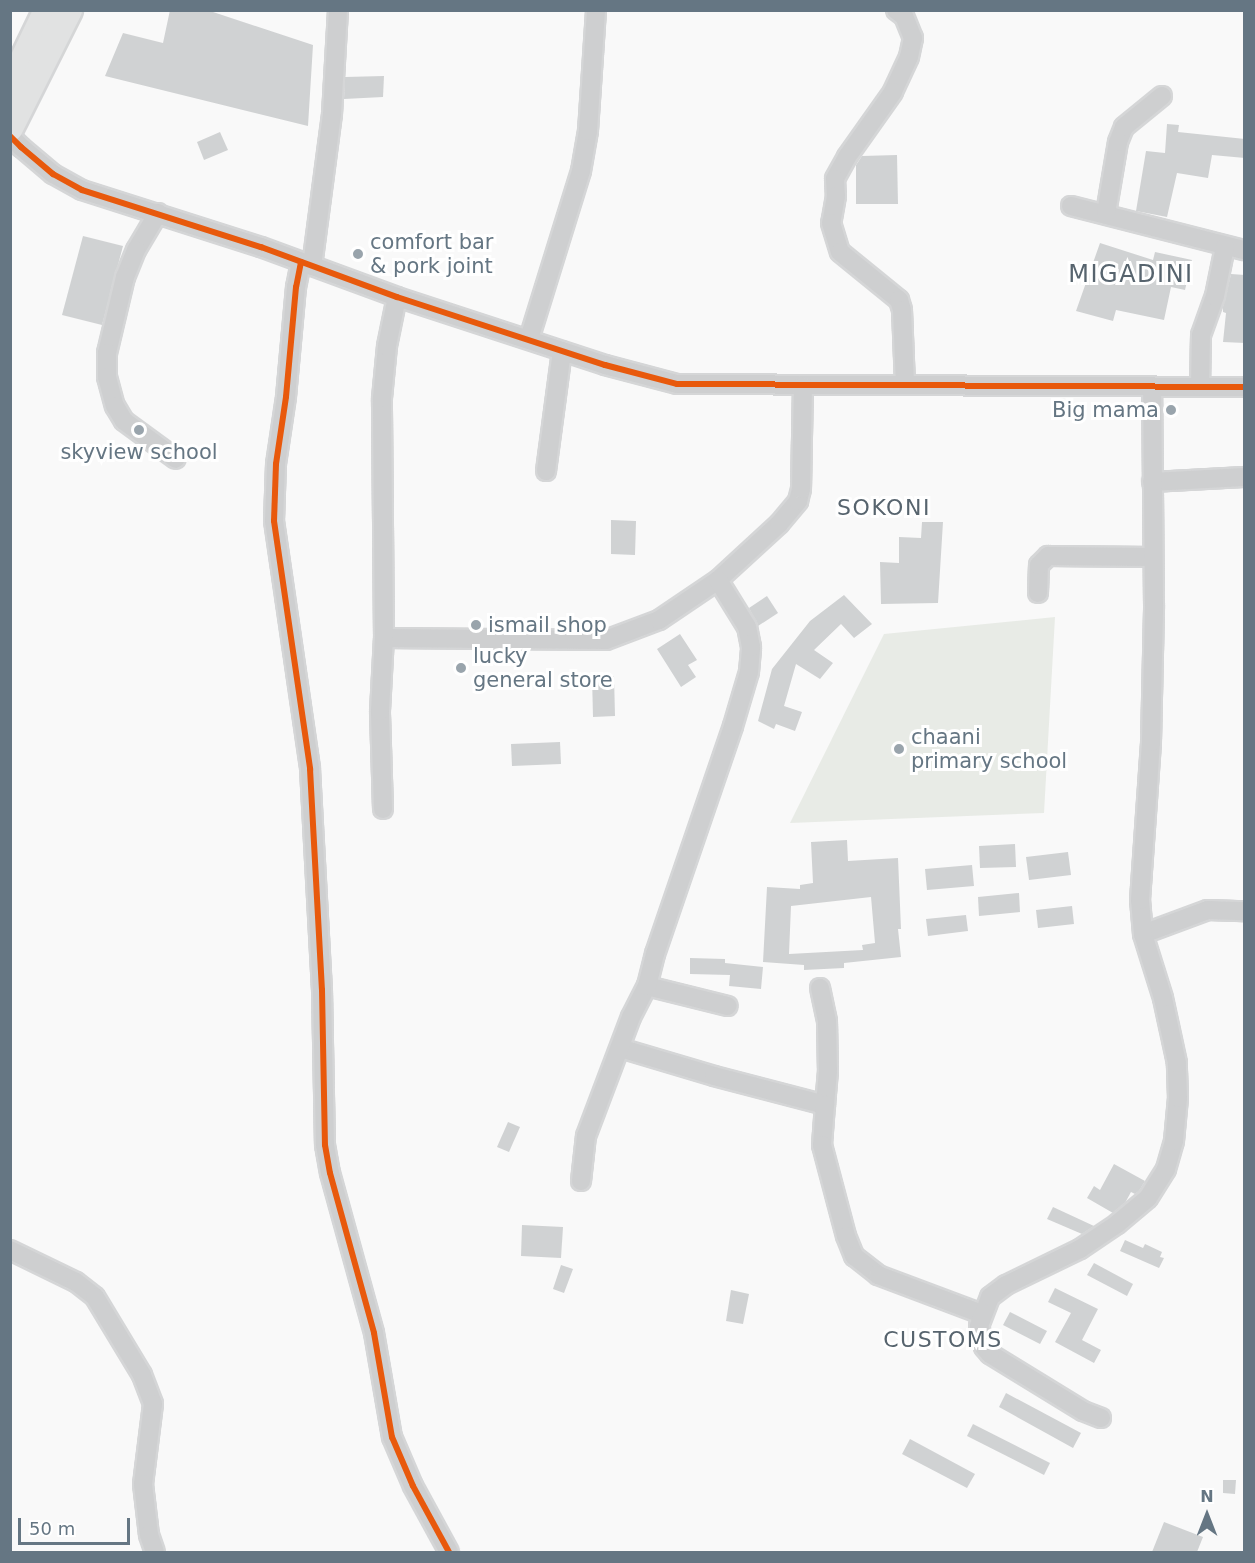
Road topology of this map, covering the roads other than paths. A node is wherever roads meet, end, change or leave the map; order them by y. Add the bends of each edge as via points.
1 (47, 10) edge
2 (69, 10) edge
3 (338, 10) edge
4 (596, 10) edge
5 (896, 10) edge
6 (10, 87) edge
7 (1162, 96) dead end
8 (10, 128) edge
9 (10, 136) edge
10 (1071, 206) dead end
11 (158, 213) junction
12 (1106, 213) junction
13 (1225, 247) junction
14 (1245, 250) edge
15 (307, 264) junction
16 (397, 297) junction
17 (529, 339) junction
18 (562, 351) junction
19 (905, 384) junction
20 (803, 386) junction
21 (1200, 387) junction
22 (1245, 387) edge
23 (1152, 388) junction
24 (176, 459) dead end
25 (546, 471) dead end
26 (1245, 477) edge
27 (1152, 482) junction
28 (1153, 557) junction
29 (718, 580) junction
30 (1038, 593) dead end
31 (384, 639) junction
32 (383, 809) dead end
33 (1245, 911) edge
34 (1143, 934) junction
35 (647, 986) junction
36 (820, 988) dead end
37 (728, 1006) dead end
38 (620, 1048) junction
39 (825, 1105) junction
40 (581, 1181) dead end
41 (10, 1250) edge
42 (982, 1314) junction
43 (1101, 1418) dead end
44 (155, 1552) edge
45 (449, 1552) edge

1 - 6 main road
2 - 8 main road
3 - 15 street via 332,114
4 - 17 street via 588,131 581,171
5 - 19 street via 904,16 913,38 909,57 893,92 835,179 831,223 840,252 899,300
7 - 12 street via 1124,127
9 - 11 street via 53,174 82,190
10 - 12 street
11 - 15 street
11 - 24 street via 125,277 107,353 107,376 115,406 124,421
12 - 13 street
13 - 14 street
13 - 21 street via 1215,296 1201,335
15 - 16 street
15 - 45 street via 294,299 276,464 274,521 310,769 322,990 325,1145 374,1333 392,1437
16 - 17 street
16 - 31 street via 382,398
17 - 18 street
18 - 20 street via 677,384
18 - 25 street
19 - 20 street
19 - 23 street
20 - 29 street via 798,501 779,524
21 - 22 street
21 - 23 street
23 - 27 street
26 - 27 street
27 - 28 street
28 - 30 street via 1048,556 1039,565
28 - 34 street via 1151,742 1140,900
29 - 31 street via 658,620 606,640
29 - 35 street via 747,627 751,647 749,672
31 - 32 street via 380,711
33 - 34 street via 1208,910
34 - 42 street via 1163,998 1177,1063 1174,1141 1166,1169 1148,1198 1118,1224 1080,1249 1006,1285 990,1297
35 - 37 street
35 - 38 street
36 - 39 street via 827,1032
38 - 39 street
38 - 40 street via 586,1136
39 - 42 street via 822,1145 854,1256 878,1275
41 - 44 street via 76,1282 95,1297 142,1375 153,1404 144,1484 149,1534
42 - 43 street via 979,1326 984,1347 990,1354

